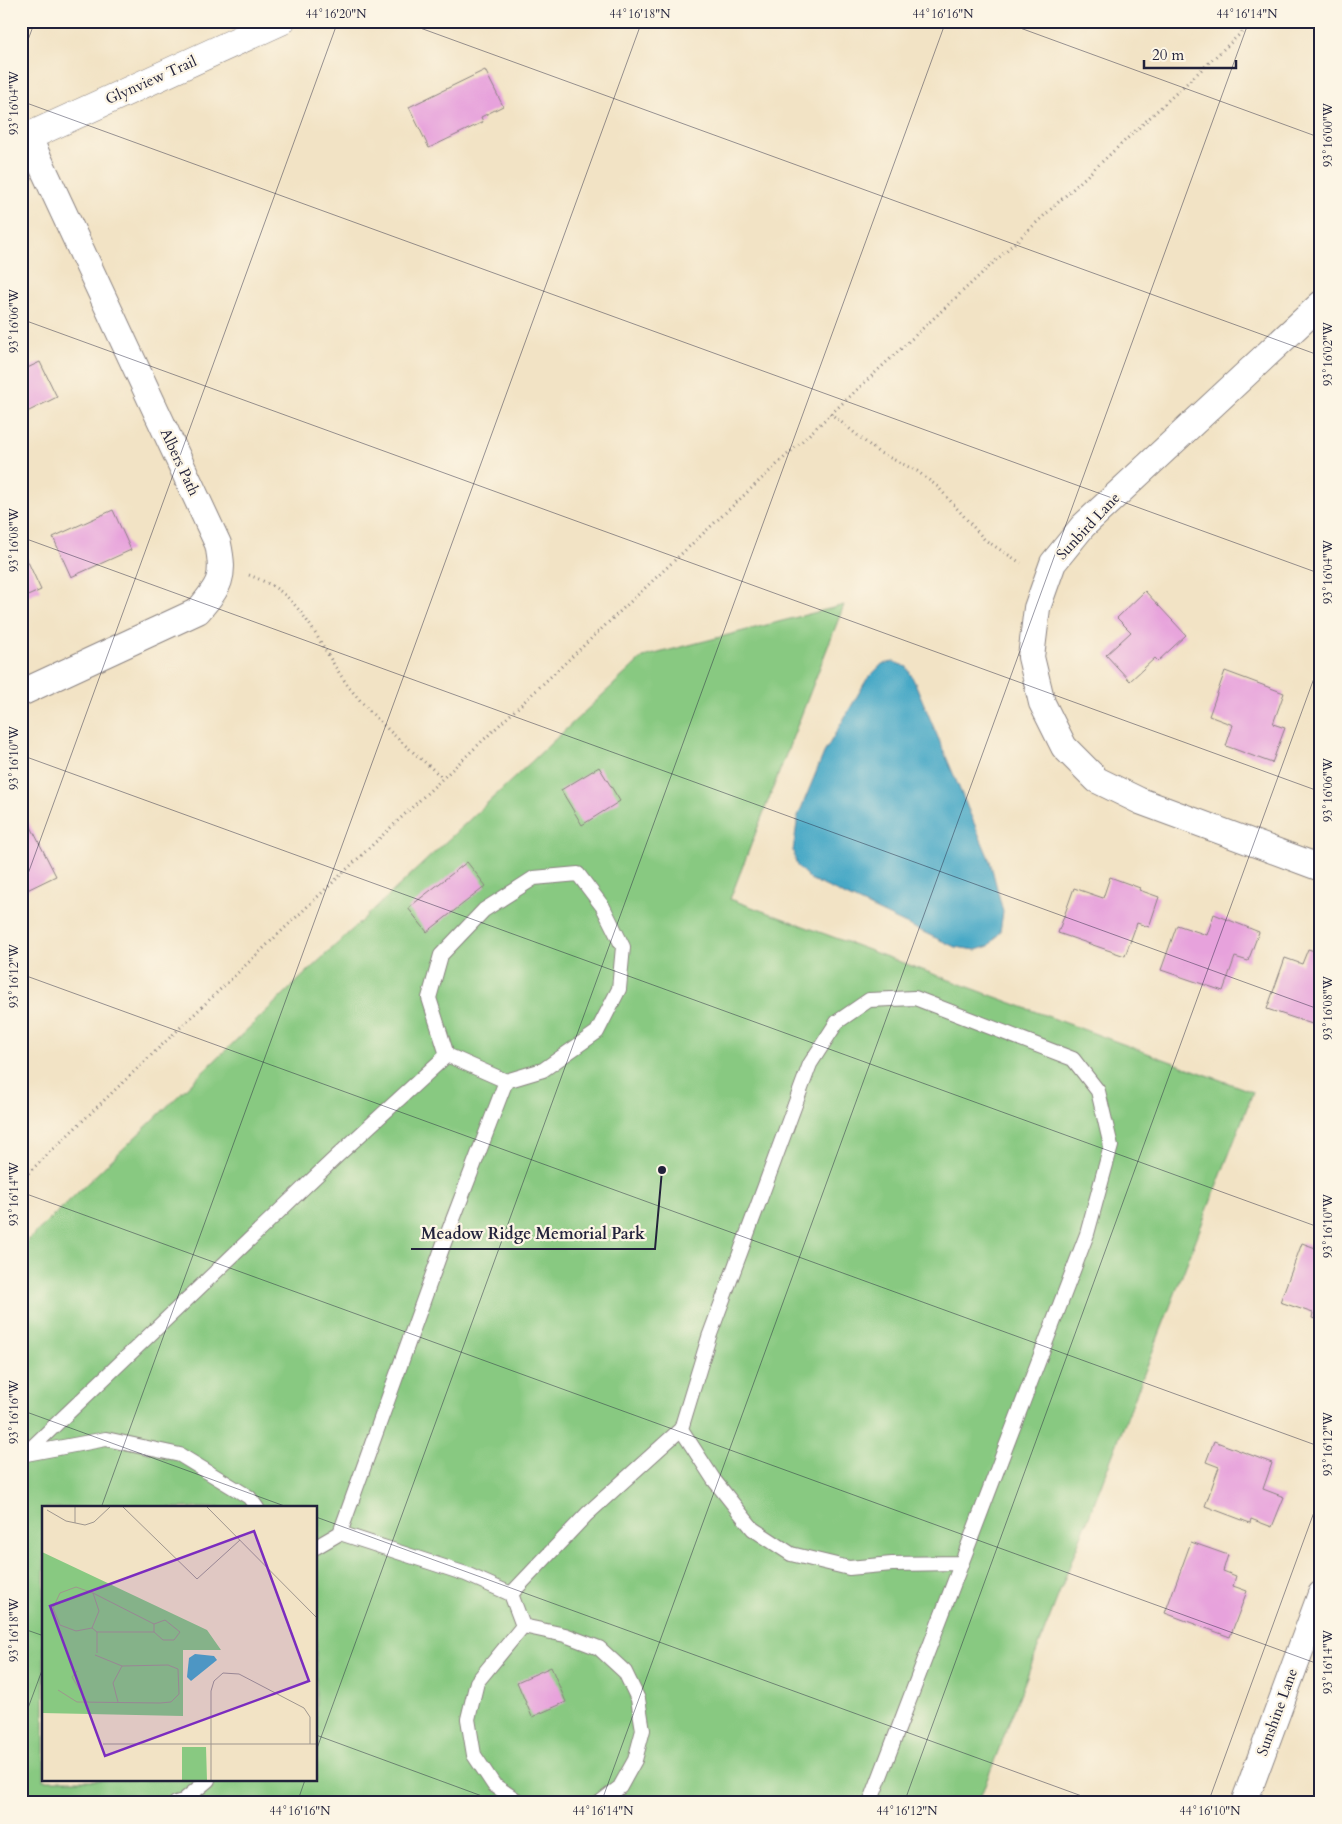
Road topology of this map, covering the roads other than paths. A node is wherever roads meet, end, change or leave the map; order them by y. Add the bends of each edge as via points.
1 (281, 21) edge
2 (25, 138) edge
3 (1321, 304) edge
4 (21, 693) edge
5 (1321, 868) edge
6 (446, 1055) junction
7 (506, 1081) junction
8 (681, 1429) junction
9 (24, 1455) edge
10 (255, 1506) edge
11 (340, 1533) junction
12 (318, 1546) edge
13 (961, 1563) junction
14 (511, 1594) junction
15 (1321, 1594) edge
16 (523, 1626) junction
17 (206, 1782) edge
18 (176, 1803) edge
19 (521, 1803) edge
20 (599, 1803) edge
21 (870, 1803) edge
22 (1244, 1803) edge

1 - 2 street, Glynview Trail
2 - 4 street, Albers Path via 218,544 222,566 216,591 198,611
3 - 5 street, Sunbird Lane via 1083,526 1053,563 1037,608 1031,657 1042,703 1064,747 1097,780 1140,801
6 - 7 lane
6 - 7 lane via 429,998 441,955 484,910 534,878 578,874 603,907 623,947 619,989 597,1032 543,1070
6 - 9 lane
7 - 11 lane
8 - 13 lane via 714,1480 753,1529 791,1554 849,1568
8 - 13 lane via 709,1337 810,1064 837,1022 869,1000 915,998 1073,1059 1098,1091 1111,1146 1087,1234
8 - 14 lane via 587,1514
9 - 10 lane via 106,1439 180,1455 248,1497
11 - 12 lane
11 - 14 lane via 466,1574
13 - 21 lane
14 - 16 lane
15 - 22 street, Sunshine Lane
16 - 19 lane via 477,1682 468,1719 474,1755 494,1785
16 - 20 lane via 564,1635 599,1648 625,1672 638,1699 643,1730 635,1760 620,1787
17 - 18 lane

